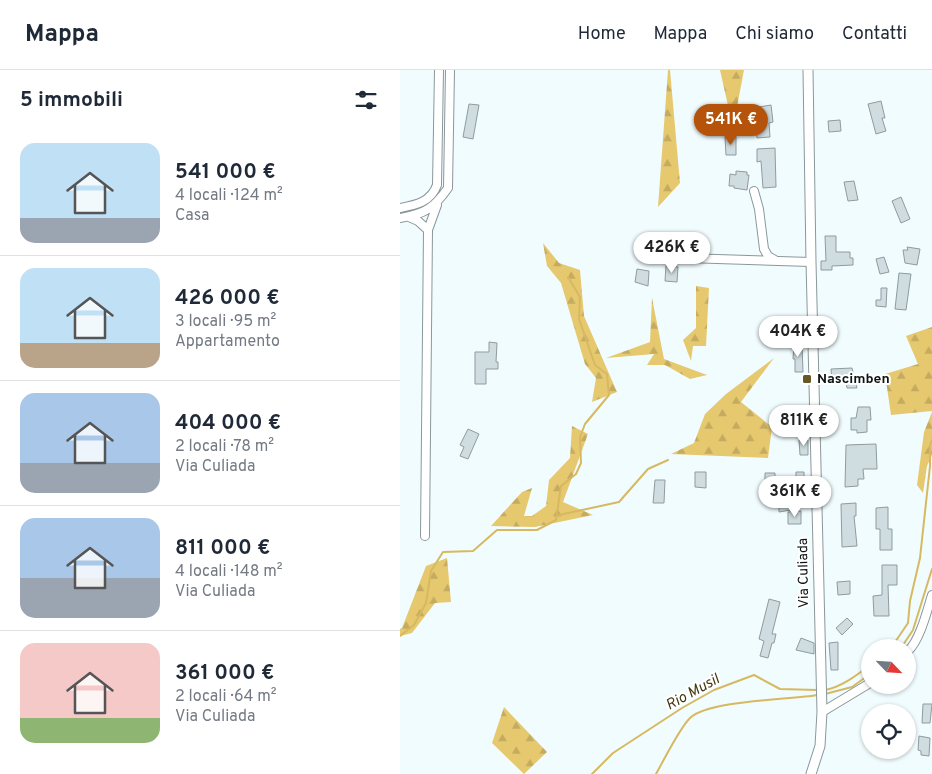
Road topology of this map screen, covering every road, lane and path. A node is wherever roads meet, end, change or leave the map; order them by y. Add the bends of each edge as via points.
1 (439, 70) edge
2 (450, 70) edge
3 (808, 70) edge
4 (754, 191) dead end
5 (438, 203) junction
6 (400, 208) edge
7 (409, 217) junction
8 (400, 218) edge
9 (428, 230) junction
10 (654, 257) dead end
11 (775, 260) junction
12 (811, 262) junction
13 (425, 536) dead end
14 (932, 595) edge
15 (915, 639) edge
16 (861, 688) edge
17 (822, 708) junction
18 (811, 774) edge

1 - 6 street via 437,185 423,202
2 - 5 street via 448,188
3 - 12 main road, Via Culiada
4 - 11 street via 764,249
5 - 7 street
5 - 9 street
7 - 8 street
7 - 9 street
9 - 13 street
10 - 11 street
11 - 12 street
12 - 17 main road, Via Culiada
14 - 15 street
16 - 17 street
17 - 18 main road, Via Culiada via 820,746

